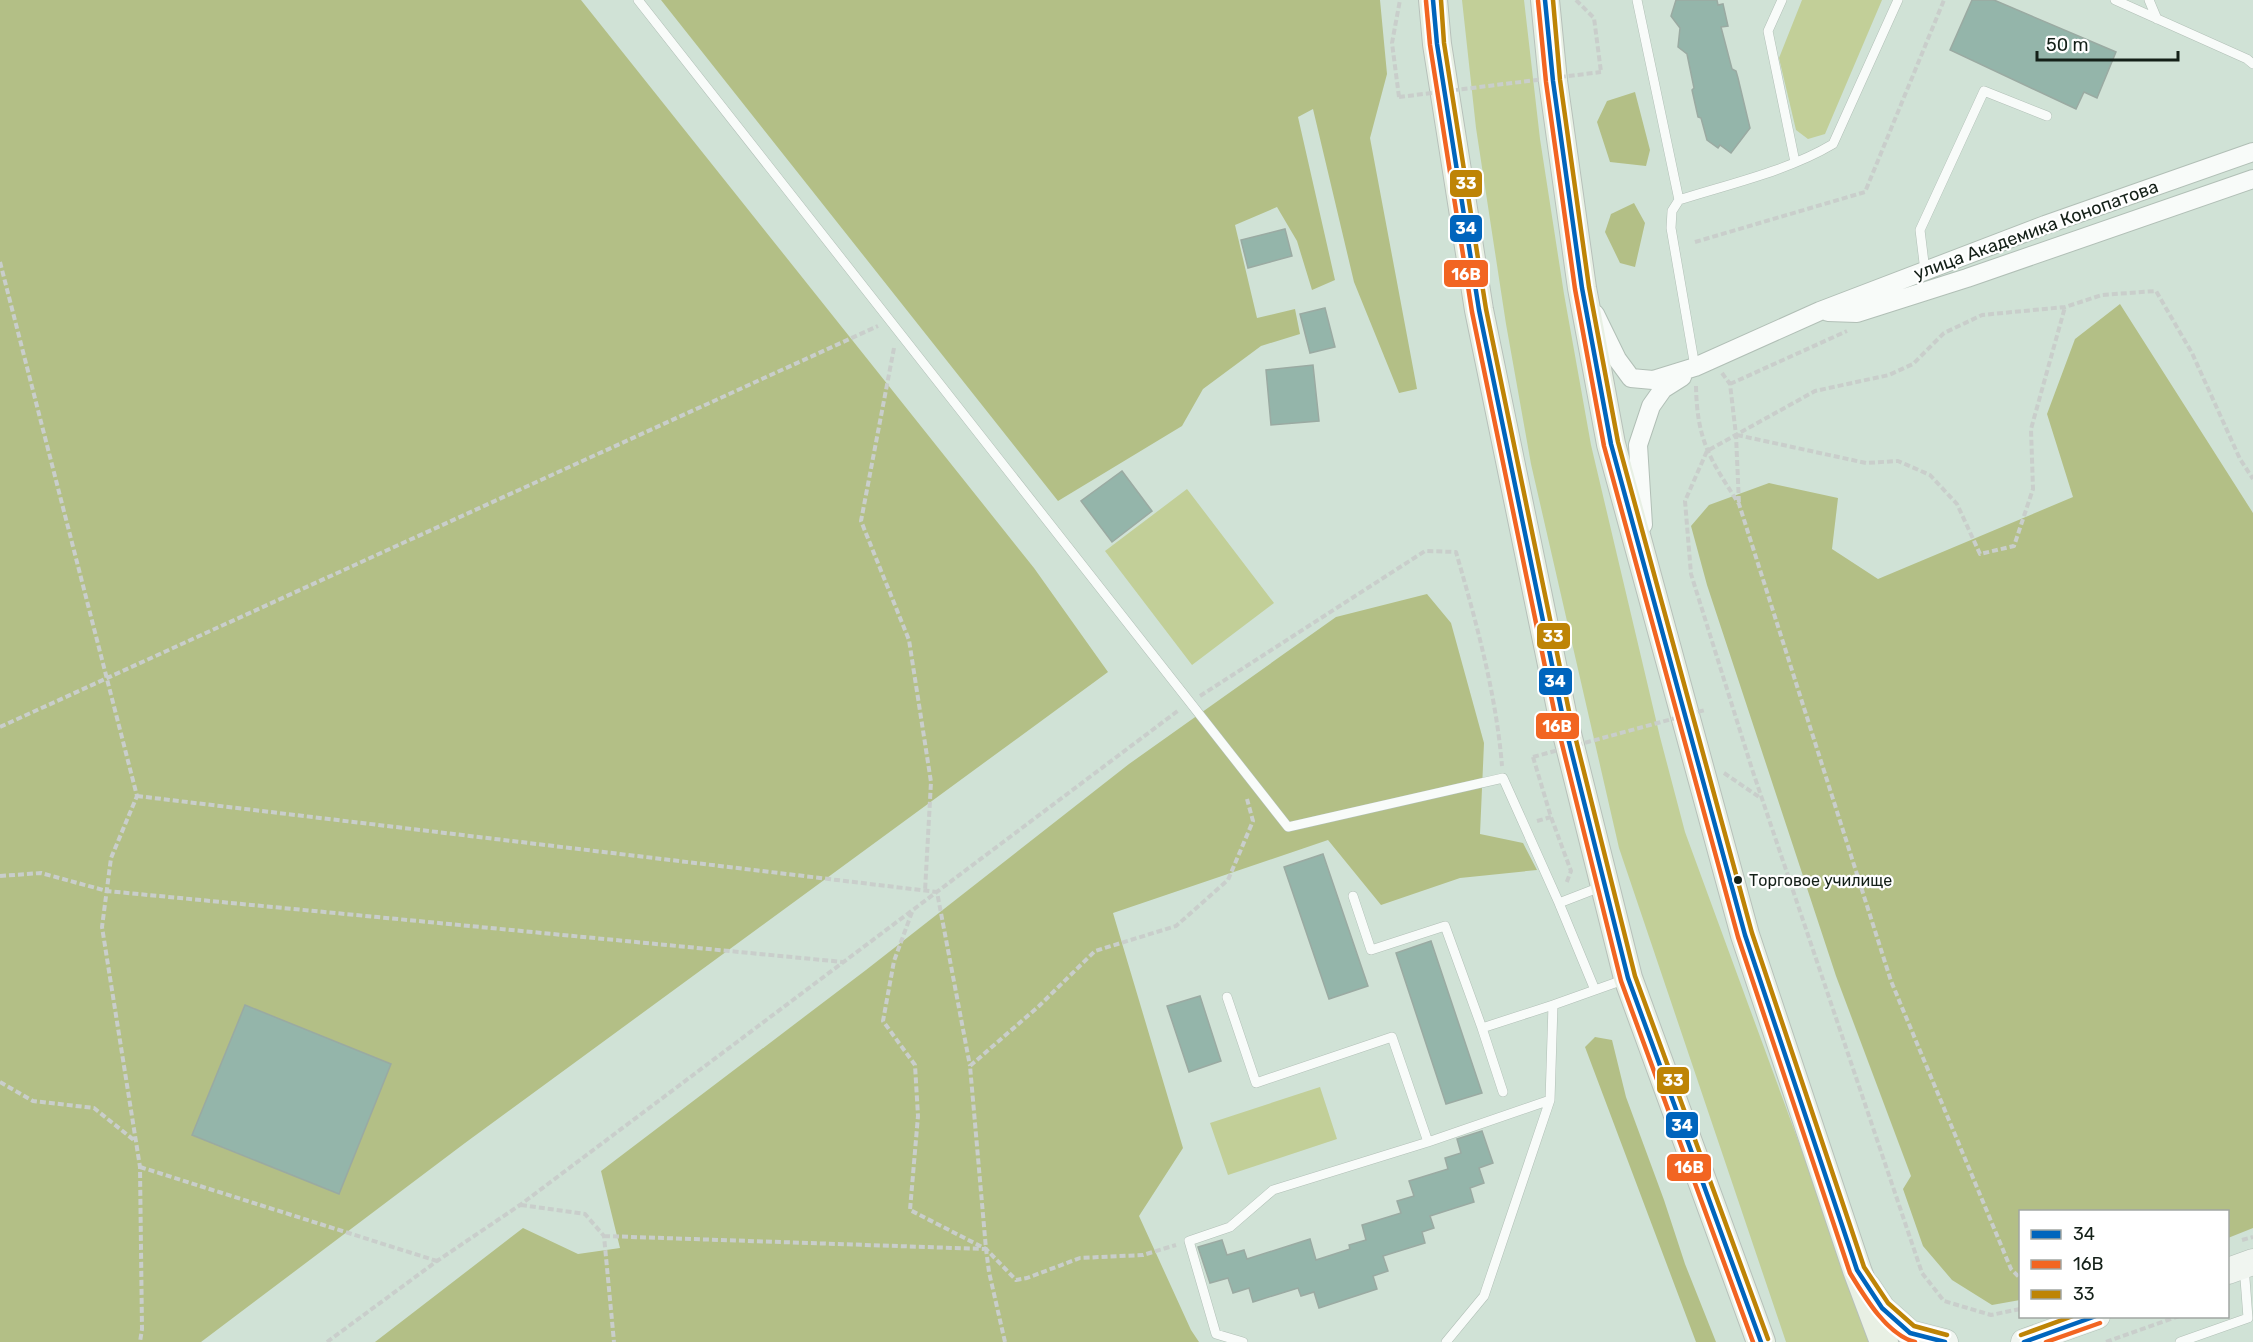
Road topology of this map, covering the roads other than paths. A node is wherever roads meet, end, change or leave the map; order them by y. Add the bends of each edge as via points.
1 (638, 0) edge
2 (1433, 0) edge
3 (1545, 0) edge
4 (1637, 0) edge
5 (1782, 0) edge
6 (1898, 0) edge
7 (2115, 0) edge
8 (2149, 0) edge
9 (2157, 19) junction
10 (2253, 64) edge
11 (2047, 116) dead end
12 (2253, 152) edge
13 (1795, 162) junction
14 (2253, 180) edge
15 (1679, 200) junction
16 (1924, 271) junction
17 (1582, 288) junction
18 (1820, 311) junction
19 (1695, 367) junction
20 (1647, 579) junction
21 (1605, 885) junction
22 (1353, 896) dead end
23 (1559, 903) junction
24 (1628, 978) junction
25 (1595, 990) junction
26 (1227, 998) dead end
27 (1554, 1005) junction
28 (1482, 1029) junction
29 (1503, 1092) dead end
30 (1550, 1100) junction
31 (1428, 1142) junction
32 (2242, 1266) edge
33 (1857, 1270) junction
34 (2094, 1318) edge
35 (1243, 1342) edge
36 (1445, 1342) edge
37 (1761, 1342) edge
38 (1884, 1342) edge
39 (1945, 1342) edge
40 (2024, 1342) edge
41 (2180, 1342) edge

1 - 23 lane via 1288,827 1503,778
2 - 21 main road via 1479,310 1563,718
3 - 17 main road
4 - 15 lane
5 - 13 lane via 1768,31
6 - 13 lane via 1833,144
7 - 9 lane
8 - 9 lane
9 - 10 lane
11 - 16 lane via 1984,91 1920,230
12 - 16 street, улица Академика Конопатова
13 - 15 lane
14 - 18 street, улица Академика Конопатова via 1857,313
15 - 19 lane via 1672,211 1671,228
16 - 18 street, улица Академика Конопатова
17 - 19 street via 1617,359 1631,378 1653,380
17 - 20 main road via 1611,444
18 - 19 street, улица Академика Конопатова
19 - 20 street via 1663,389 1651,406 1638,445
20 - 33 main road via 1745,935
21 - 23 lane
21 - 24 main road
22 - 28 lane via 1371,950 1445,926
23 - 25 lane
24 - 25 lane
24 - 37 main road
25 - 27 lane
26 - 31 lane via 1256,1083 1392,1037
27 - 28 lane
27 - 30 lane
28 - 29 lane
30 - 31 lane
30 - 36 lane via 1484,1296
31 - 35 lane via 1273,1190 1230,1227 1189,1241 1216,1334
32 - 41 lane via 2248,1318
33 - 38 main road
33 - 39 main road via 1882,1308 1910,1333
34 - 40 main road

